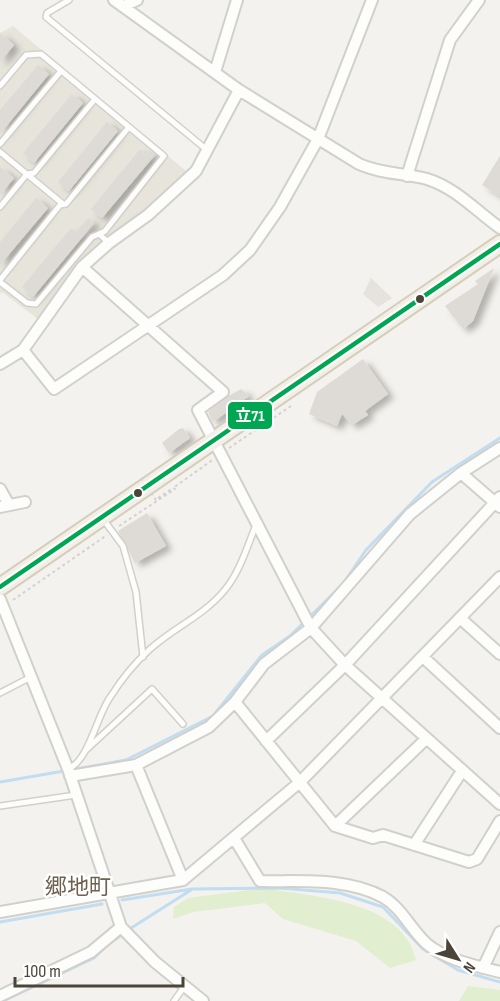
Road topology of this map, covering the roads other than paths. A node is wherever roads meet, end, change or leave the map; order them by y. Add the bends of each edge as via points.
1 (69, 0) edge
2 (137, 0) edge
3 (237, 0) edge
4 (372, 0) edge
5 (479, 0) edge
6 (119, 3) edge
7 (61, 71) junction
8 (215, 72) junction
9 (0, 86) edge
10 (239, 90) junction
11 (95, 99) junction
12 (129, 127) junction
13 (318, 139) junction
14 (0, 144) edge
15 (208, 151) junction
16 (0, 152) edge
17 (27, 174) junction
18 (406, 176) junction
19 (63, 204) junction
20 (0, 207) edge
21 (500, 228) edge
22 (99, 234) junction
23 (109, 243) junction
24 (500, 244) edge
25 (82, 267) junction
26 (0, 281) edge
27 (147, 326) junction
28 (23, 350) junction
29 (0, 364) edge
30 (208, 444) junction
31 (500, 448) edge
32 (461, 473) junction
33 (0, 489) edge
34 (25, 502) dead end
35 (498, 502) edge
36 (5, 506) edge
37 (257, 522) junction
38 (107, 524) junction
39 (500, 577) edge
40 (0, 588) edge
41 (5, 600) edge
42 (460, 618) junction
43 (308, 622) junction
44 (500, 654) edge
45 (143, 657) junction
46 (423, 657) junction
47 (345, 665) junction
48 (29, 678) junction
49 (0, 693) edge
50 (382, 700) junction
51 (235, 702) junction
52 (183, 724) dead end
53 (500, 728) edge
54 (426, 739) junction
55 (266, 741) junction
56 (83, 753) junction
57 (136, 765) junction
58 (462, 771) junction
59 (69, 773) junction
60 (300, 782) junction
61 (76, 795) junction
62 (500, 804) edge
63 (0, 806) edge
64 (500, 821) edge
65 (335, 826) junction
66 (234, 838) junction
67 (414, 845) junction
68 (183, 880) junction
69 (109, 893) junction
70 (0, 912) edge
71 (124, 931) junction
72 (500, 932) edge
73 (483, 968) junction
74 (500, 972) edge
75 (184, 987) junction
76 (0, 996) edge
77 (174, 1001) edge
78 (203, 1001) edge

1 - 15 lane via 46,17
2 - 6 street
3 - 8 street
4 - 13 street
5 - 18 street via 450,40
6 - 8 street
7 - 9 lane via 41,54 26,55
7 - 11 lane
7 - 14 lane
8 - 10 street
10 - 13 street
10 - 15 street
11 - 12 lane
11 - 17 lane via 34,173
12 - 19 lane
12 - 22 lane via 164,156
13 - 18 street via 376,172
13 - 27 street via 280,207 250,250 223,275
15 - 23 street via 196,171 148,215
16 - 17 lane
17 - 19 lane
17 - 20 lane
18 - 21 street via 445,187
19 - 26 lane
22 - 23 lane
22 - 26 lane via 92,237 36,304 27,303
23 - 25 street
24 - 30 main road
25 - 27 street
25 - 28 street
27 - 28 street via 54,389
27 - 30 street via 223,392 198,410
28 - 29 street
30 - 37 street
30 - 38 main road
31 - 32 street
32 - 35 street
32 - 43 street via 404,521
33 - 36 street
34 - 36 street
35 - 47 street
37 - 43 street
37 - 45 lane via 226,590 205,611
38 - 40 main road
38 - 45 lane via 123,546 136,592
39 - 42 street
41 - 48 street
42 - 44 street
42 - 46 street
43 - 47 street
43 - 51 street via 264,664
45 - 56 lane via 109,697
46 - 50 street
46 - 53 street
47 - 50 street
47 - 55 street
48 - 49 lane
48 - 59 street
50 - 54 street
50 - 60 street
51 - 55 street
51 - 57 street via 208,727
52 - 56 lane via 152,689
54 - 58 street
54 - 65 street
55 - 60 street
56 - 59 lane
57 - 59 street
57 - 68 street
58 - 62 street
58 - 67 street
59 - 61 street
60 - 65 street
60 - 66 street
61 - 63 lane
61 - 69 street
64 - 67 street via 477,859 469,862
65 - 67 street
66 - 68 street
66 - 73 street via 260,881 340,883 375,894 411,923 427,944
68 - 69 street
69 - 70 street
69 - 71 street
71 - 75 street
71 - 76 street via 91,952
72 - 73 street
73 - 74 street
75 - 77 lane
75 - 78 street

